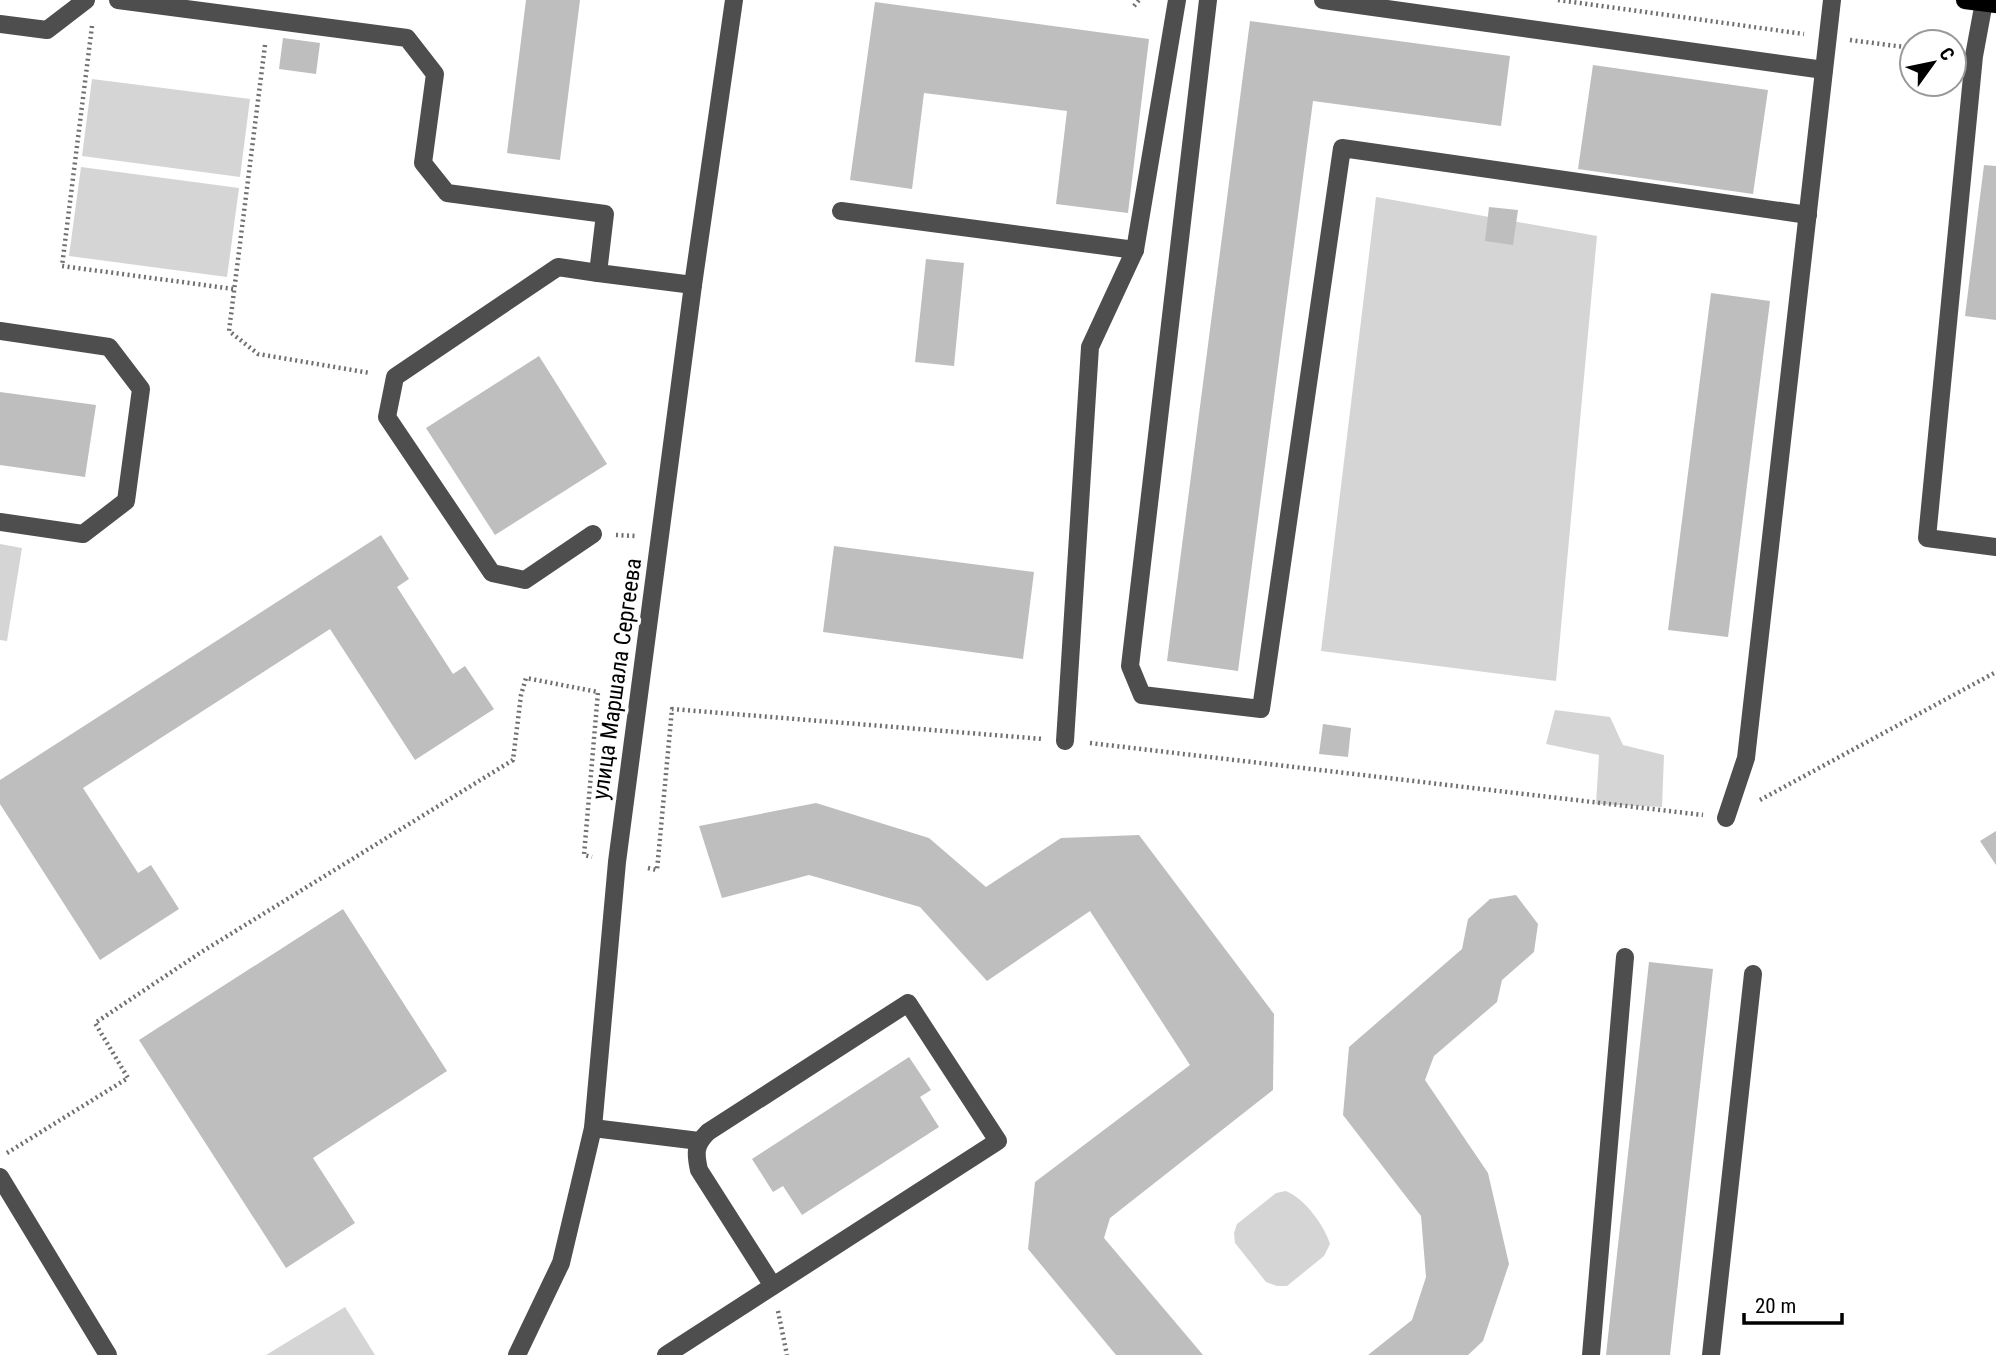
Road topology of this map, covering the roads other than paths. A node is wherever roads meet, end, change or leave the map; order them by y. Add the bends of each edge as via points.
1 (118, 0) edge
2 (734, 0) edge
3 (1177, 0) edge
4 (1208, 0) edge
5 (1323, 0) edge
6 (1832, 0) edge
7 (1965, 0) edge
8 (83, 2) edge
9 (1990, 3) edge
10 (0, 24) edge
11 (1824, 70) junction
12 (841, 211) dead end
13 (1808, 215) junction
14 (1135, 250) junction
15 (598, 272) junction
16 (693, 285) junction
17 (0, 331) edge
18 (0, 522) edge
19 (593, 534) road end
20 (1996, 547) edge
21 (1065, 741) road end
22 (1726, 818) road end
23 (1625, 957) dead end
24 (1753, 974) dead end
25 (593, 1128) junction
26 (699, 1141) junction
27 (0, 1177) edge
28 (773, 1286) junction
29 (108, 1355) edge
30 (517, 1355) edge
31 (666, 1355) edge
32 (1591, 1355) edge
33 (1711, 1355) edge

1 - 15 street via 407,38 435,74 424,163 447,193 605,214
2 - 16 street, улица Маршала Сергеева
3 - 14 street
4 - 13 street via 1130,666 1142,695 1261,709 1342,148
5 - 11 street
6 - 11 street
7 - 9 main road
8 - 10 street via 47,30
9 - 20 street via 1973,57 1927,538
11 - 13 street
12 - 14 street
13 - 22 street via 1746,758
14 - 21 street via 1090,348
15 - 16 street
15 - 19 street via 558,267 395,377 387,417 492,573 525,580
16 - 25 street, улица Маршала Сергеева via 617,862
17 - 18 street via 109,347 141,389 126,501 83,534
23 - 32 street
24 - 33 street
25 - 26 street
25 - 30 street, улица Маршала Сергеева via 561,1263
26 - 28 street via 695,1152 699,1170
26 - 28 street via 908,1003 998,1141
27 - 29 street
28 - 31 street

